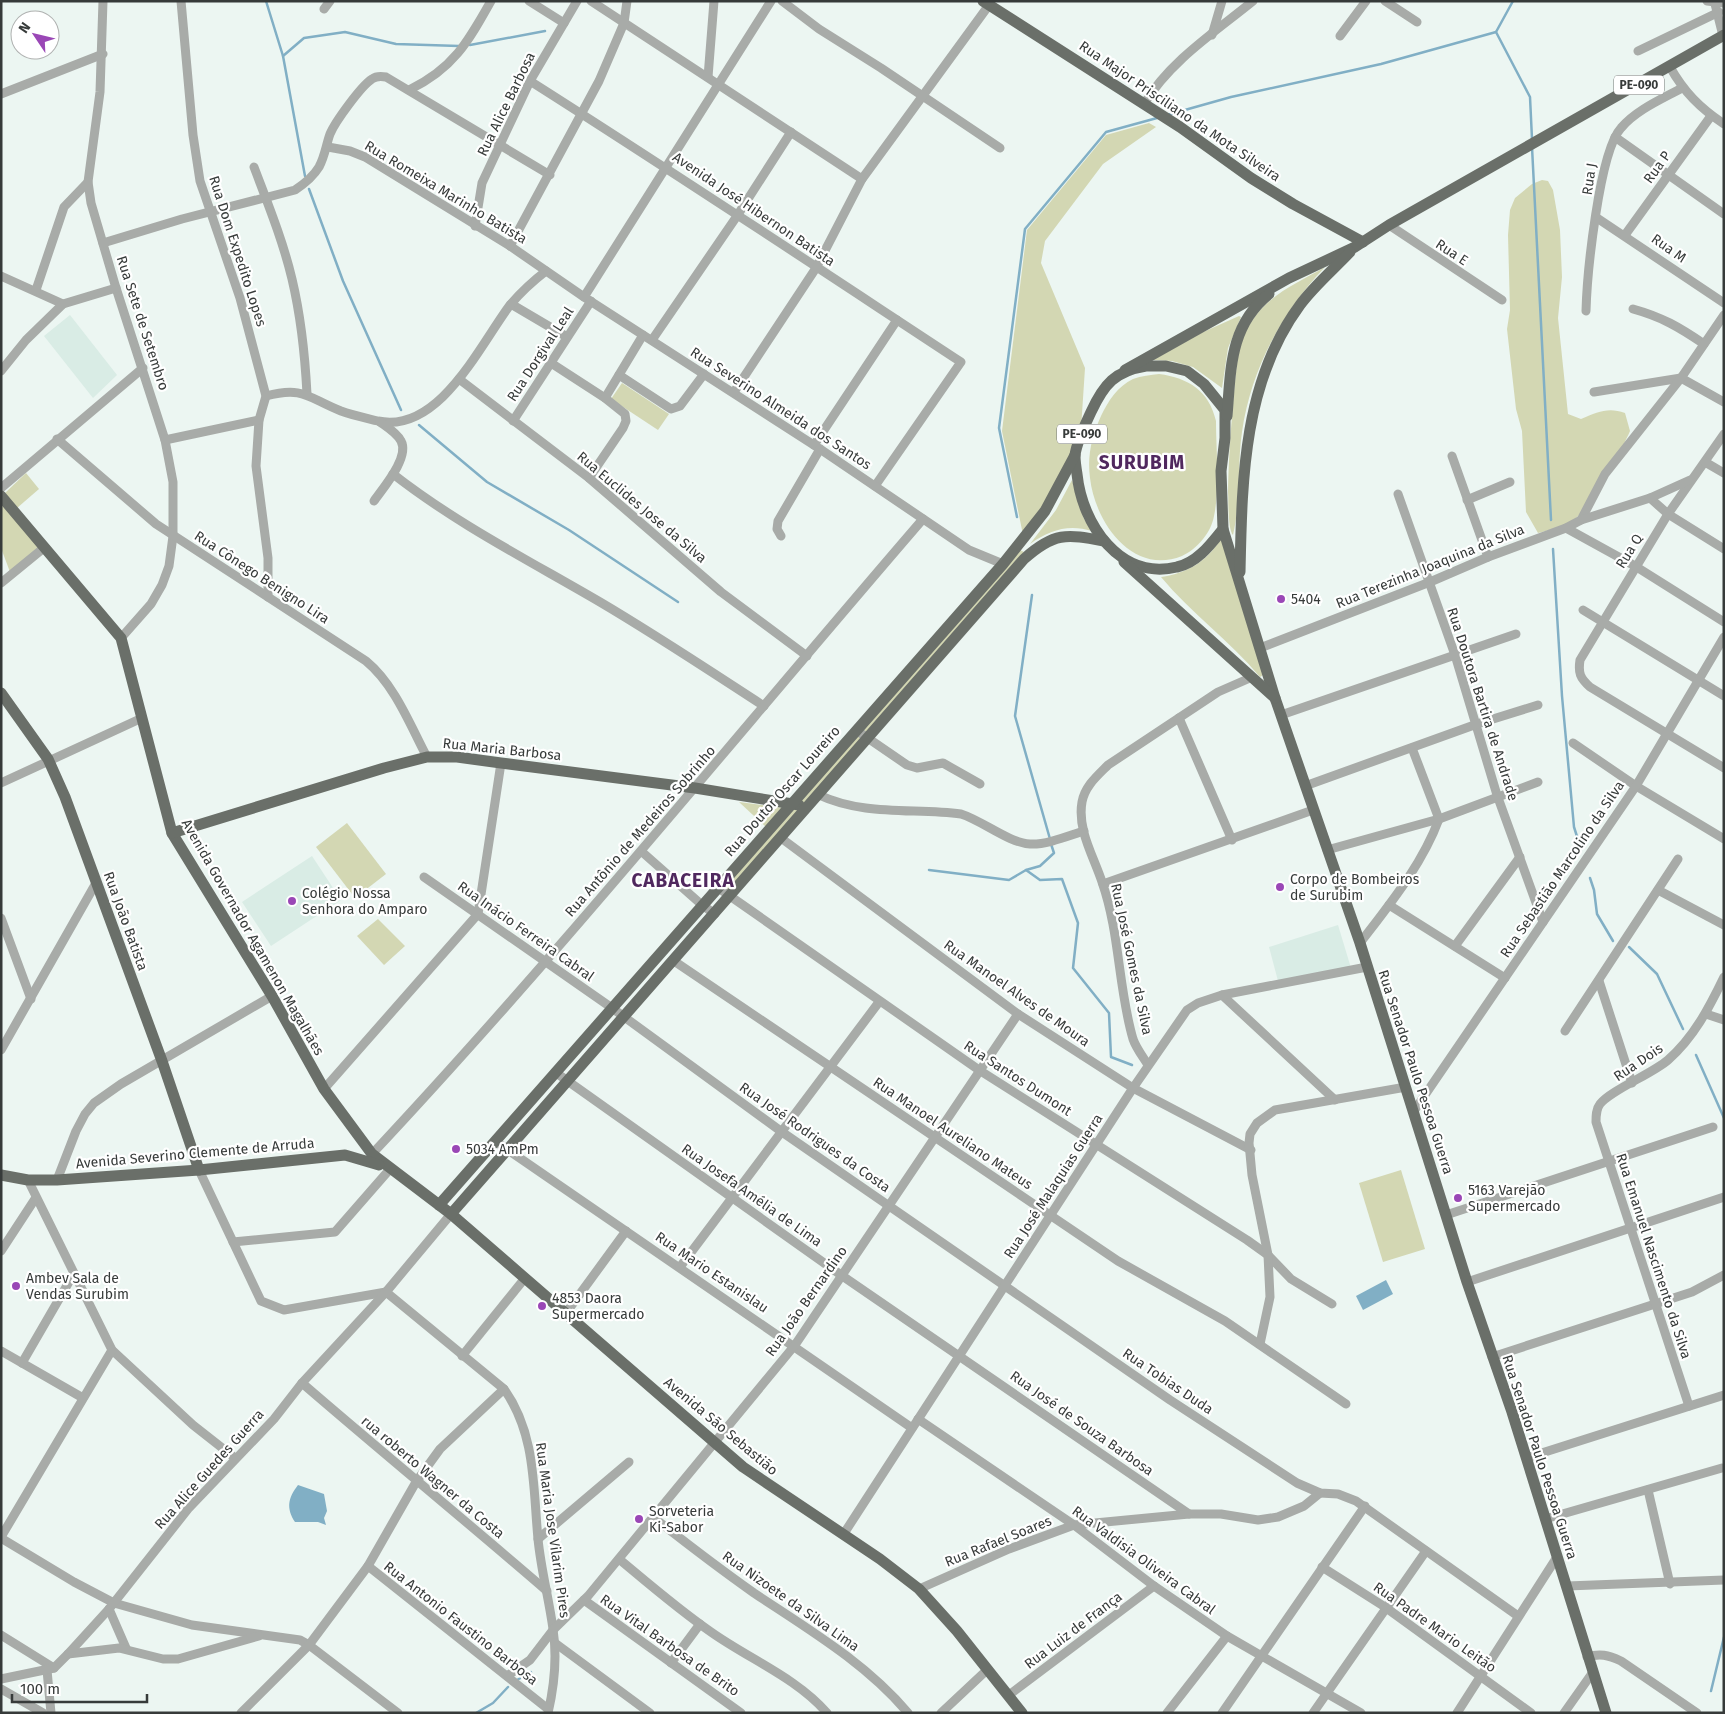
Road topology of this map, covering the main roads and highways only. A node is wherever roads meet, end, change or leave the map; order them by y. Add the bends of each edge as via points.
1 (986, 3) edge
2 (1723, 35) edge
3 (1359, 245) junction
4 (1290, 278) junction
5 (1125, 370) junction
6 (1225, 438) junction
7 (1075, 455) junction
8 (1, 496) edge
9 (1223, 529) junction
10 (1104, 541) junction
11 (1111, 550) junction
12 (1240, 582) junction
13 (1, 693) edge
14 (1275, 698) junction
15 (794, 804) junction
16 (808, 808) junction
17 (172, 833) junction
18 (390, 1169) junction
19 (199, 1170) junction
20 (1, 1175) edge
21 (439, 1205) junction
22 (451, 1214) junction
23 (1022, 1713) edge
24 (1606, 1713) edge

1 - 3 main road, Rua Major Prisciliano da Mota Silveira via 1180,127 1251,178
2 - 3 main road, PE-090 / PE-090
3 - 4 main road, PE-090 / PE-090
3 - 12 main road, PE-090 via 1300,304 1272,353 1255,398 1242,493
4 - 5 main road, PE-090 / PE-090
4 - 6 main road, PE-090 via 1250,312 1236,337
5 - 6 main road, PE-090 via 1166,366 1187,371 1204,384 1225,410
5 - 7 main road, PE-090 via 1110,381 1098,397
6 - 9 main road, PE-090 via 1221,472
7 - 10 main road, PE-090 via 1082,506
7 - 15 main road, Rua Doutor Oscar Loureiro via 1045,511 1003,564
8 - 17 main road, Avenida Governador Agamenon Magalhães via 121,638
9 - 11 main road, PE-090 via 1197,558 1179,567 1148,568
9 - 12 main road, PE-090
10 - 11 main road, PE-090
10 - 16 main road via 1068,534 1039,545
11 - 14 main road, PE-090
12 - 14 main road, PE-090
13 - 19 main road, Rua João Batista via 48,760 162,1061
14 - 24 main road, Rua Senador Paulo Pessoa Guerra / PE-090 via 1360,943
15 - 16 main road, Rua Maria Barbosa
15 - 17 main road, Rua Maria Barbosa via 457,757 427,757
15 - 21 main road, Rua Doutor Oscar Loureiro via 717,887
16 - 22 main road
17 - 18 main road, Avenida Governador Agamenon Magalhães via 272,996 324,1089 372,1154
18 - 19 main road, Avenida Severino Clemente de Arruda via 345,1155
18 - 21 main road, Avenida São Sebastião
19 - 20 main road, Avenida Severino Clemente de Arruda via 57,1180 28,1180
21 - 22 main road, Avenida São Sebastião
22 - 23 main road, Avenida São Sebastião via 751,1472 919,1589

